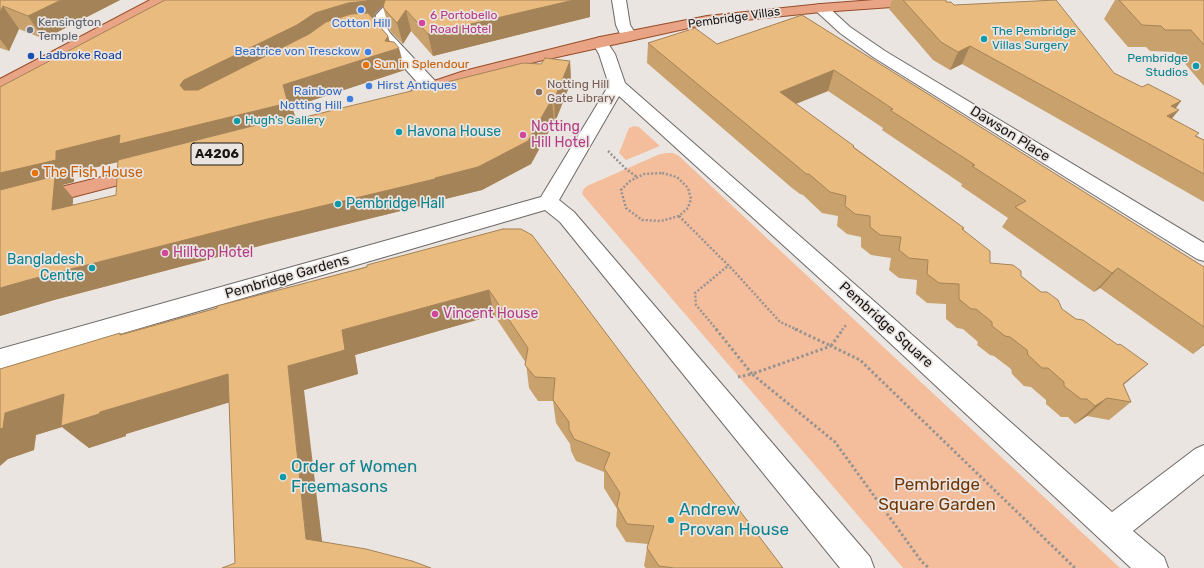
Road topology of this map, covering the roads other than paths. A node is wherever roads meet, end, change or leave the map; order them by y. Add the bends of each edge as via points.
1 (161, 0) edge
2 (398, 0) edge
3 (619, 0) edge
4 (925, 0) edge
5 (821, 8) junction
6 (629, 36) junction
7 (600, 42) junction
8 (617, 85) junction
9 (0, 86) edge
10 (431, 88) junction
11 (401, 99) edge
12 (165, 167) edge
13 (548, 202) junction
14 (0, 209) edge
15 (1204, 253) edge
16 (0, 359) edge
17 (1204, 458) edge
18 (1111, 530) junction
19 (859, 568) edge
20 (1153, 568) edge

1 - 9 main road
2 - 10 street via 372,28 383,35
3 - 6 street via 623,25
4 - 5 main road, Pembridge Villas
5 - 6 main road, Pembridge Villas via 707,20
5 - 15 street, Dawson Place via 845,30 880,54
6 - 7 main road, Pembridge Villas
7 - 8 street via 607,54
7 - 10 main road via 470,74
8 - 13 street
8 - 18 street, Pembridge Square
10 - 11 main road
12 - 14 main road
13 - 16 street, Pembridge Gardens
13 - 19 street via 567,217
17 - 18 street
18 - 20 street, Pembridge Square

